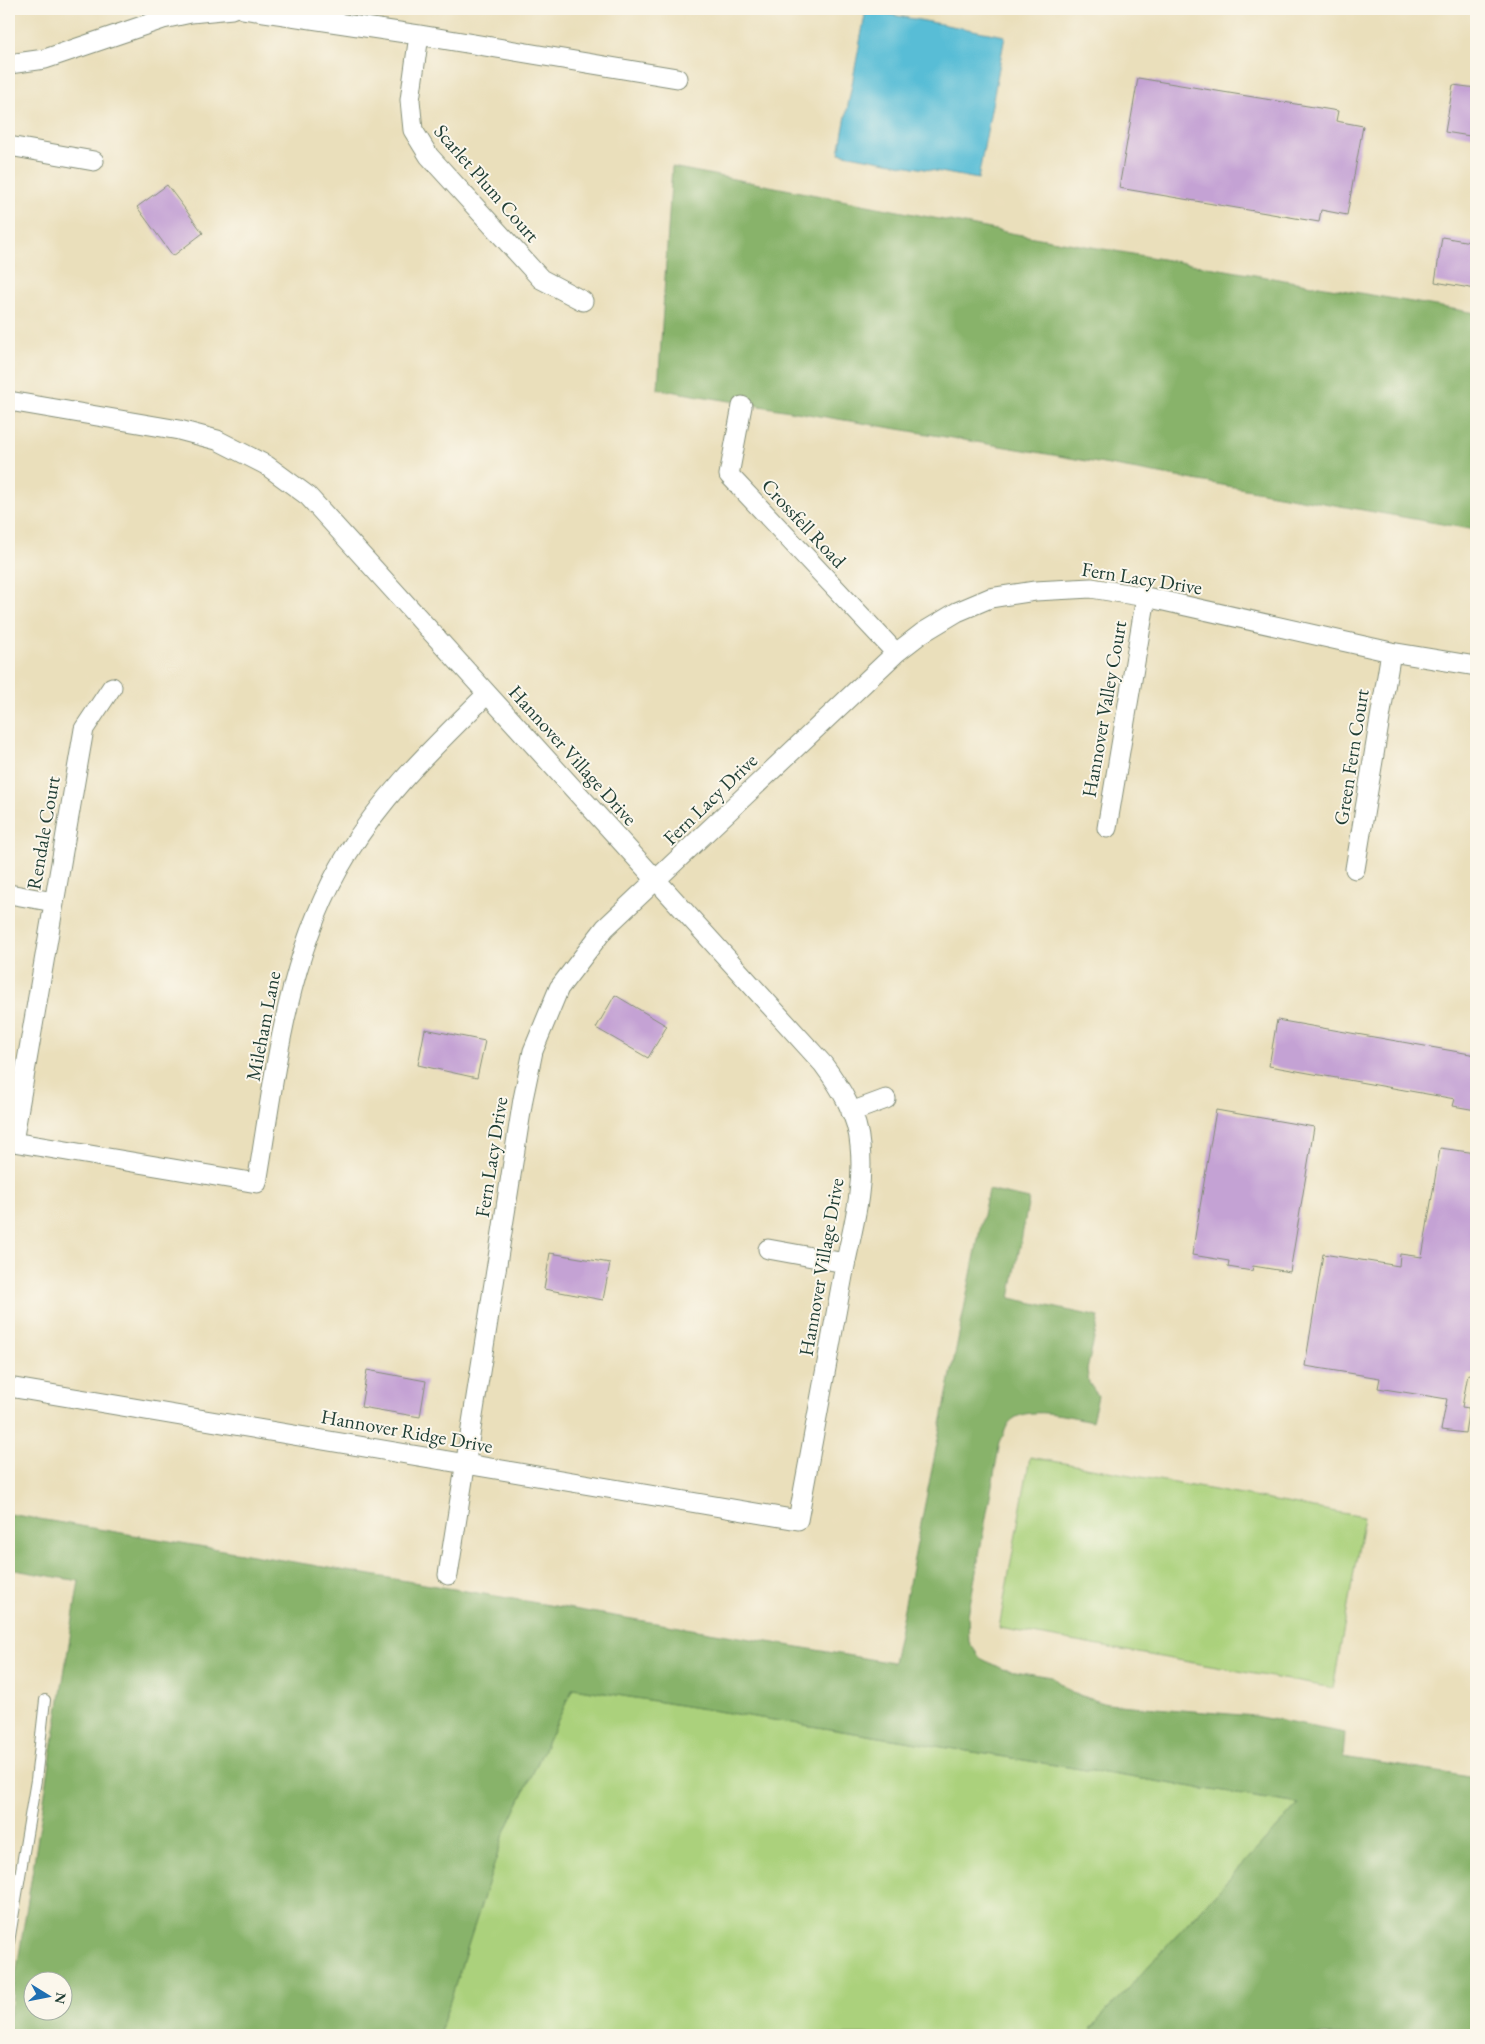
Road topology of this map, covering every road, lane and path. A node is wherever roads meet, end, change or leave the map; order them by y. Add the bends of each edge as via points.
1 (232, 9) edge
2 (243, 9) edge
3 (419, 35) junction
4 (9, 64) edge
5 (677, 78) dead end
6 (9, 146) edge
7 (94, 161) dead end
8 (583, 302) dead end
9 (9, 401) edge
10 (742, 406) dead end
11 (1146, 597) junction
12 (1391, 652) junction
13 (896, 653) junction
14 (1476, 666) edge
15 (112, 687) dead end
16 (487, 694) junction
17 (1107, 828) dead end
18 (1355, 869) dead end
19 (658, 880) junction
20 (9, 894) edge
21 (54, 902) junction
22 (886, 1099) dead end
23 (851, 1112) junction
24 (13, 1142) joint
25 (768, 1249) dead end
26 (845, 1263) junction
27 (9, 1387) edge
28 (465, 1464) junction
29 (798, 1520) joint
30 (448, 1575) dead end
31 (45, 1700) dead end
32 (9, 1942) edge

1 - 4 street via 163,19 46,59
2 - 3 street
3 - 5 street
3 - 8 street, Scarlet Plum Court via 410,100 413,130 425,150 541,279
6 - 7 street
9 - 16 street, Hannover Village Drive via 179,430 217,440 266,465 308,496
10 - 13 street, Crossfell Road via 729,475
11 - 12 street, Fern Lacy Drive
11 - 13 street, Fern Lacy Drive via 1091,588 990,598 957,612
11 - 17 street, Hannover Valley Court
12 - 14 street, Fern Lacy Drive
12 - 18 street, Green Fern Court
13 - 19 street, Fern Lacy Drive
15 - 21 street, Rendale Court via 84,729
16 - 19 street, Hannover Village Drive
16 - 24 street, Mileham Lane via 401,781 348,853 317,912 287,1007 257,1183
19 - 23 street, Hannover Village Drive via 823,1064
19 - 28 street, Fern Lacy Drive via 605,928 559,988 533,1051
20 - 21 street
21 - 24 street, Rendale Court
22 - 23 street
23 - 26 street, Hannover Village Drive via 860,1143 861,1181
25 - 26 street
26 - 29 street, Hannover Village Drive
27 - 28 street, Hannover Ridge Drive
28 - 29 street, Hannover Ridge Drive
28 - 30 street, Fern Lacy Drive
31 - 32 lane via 36,1780

